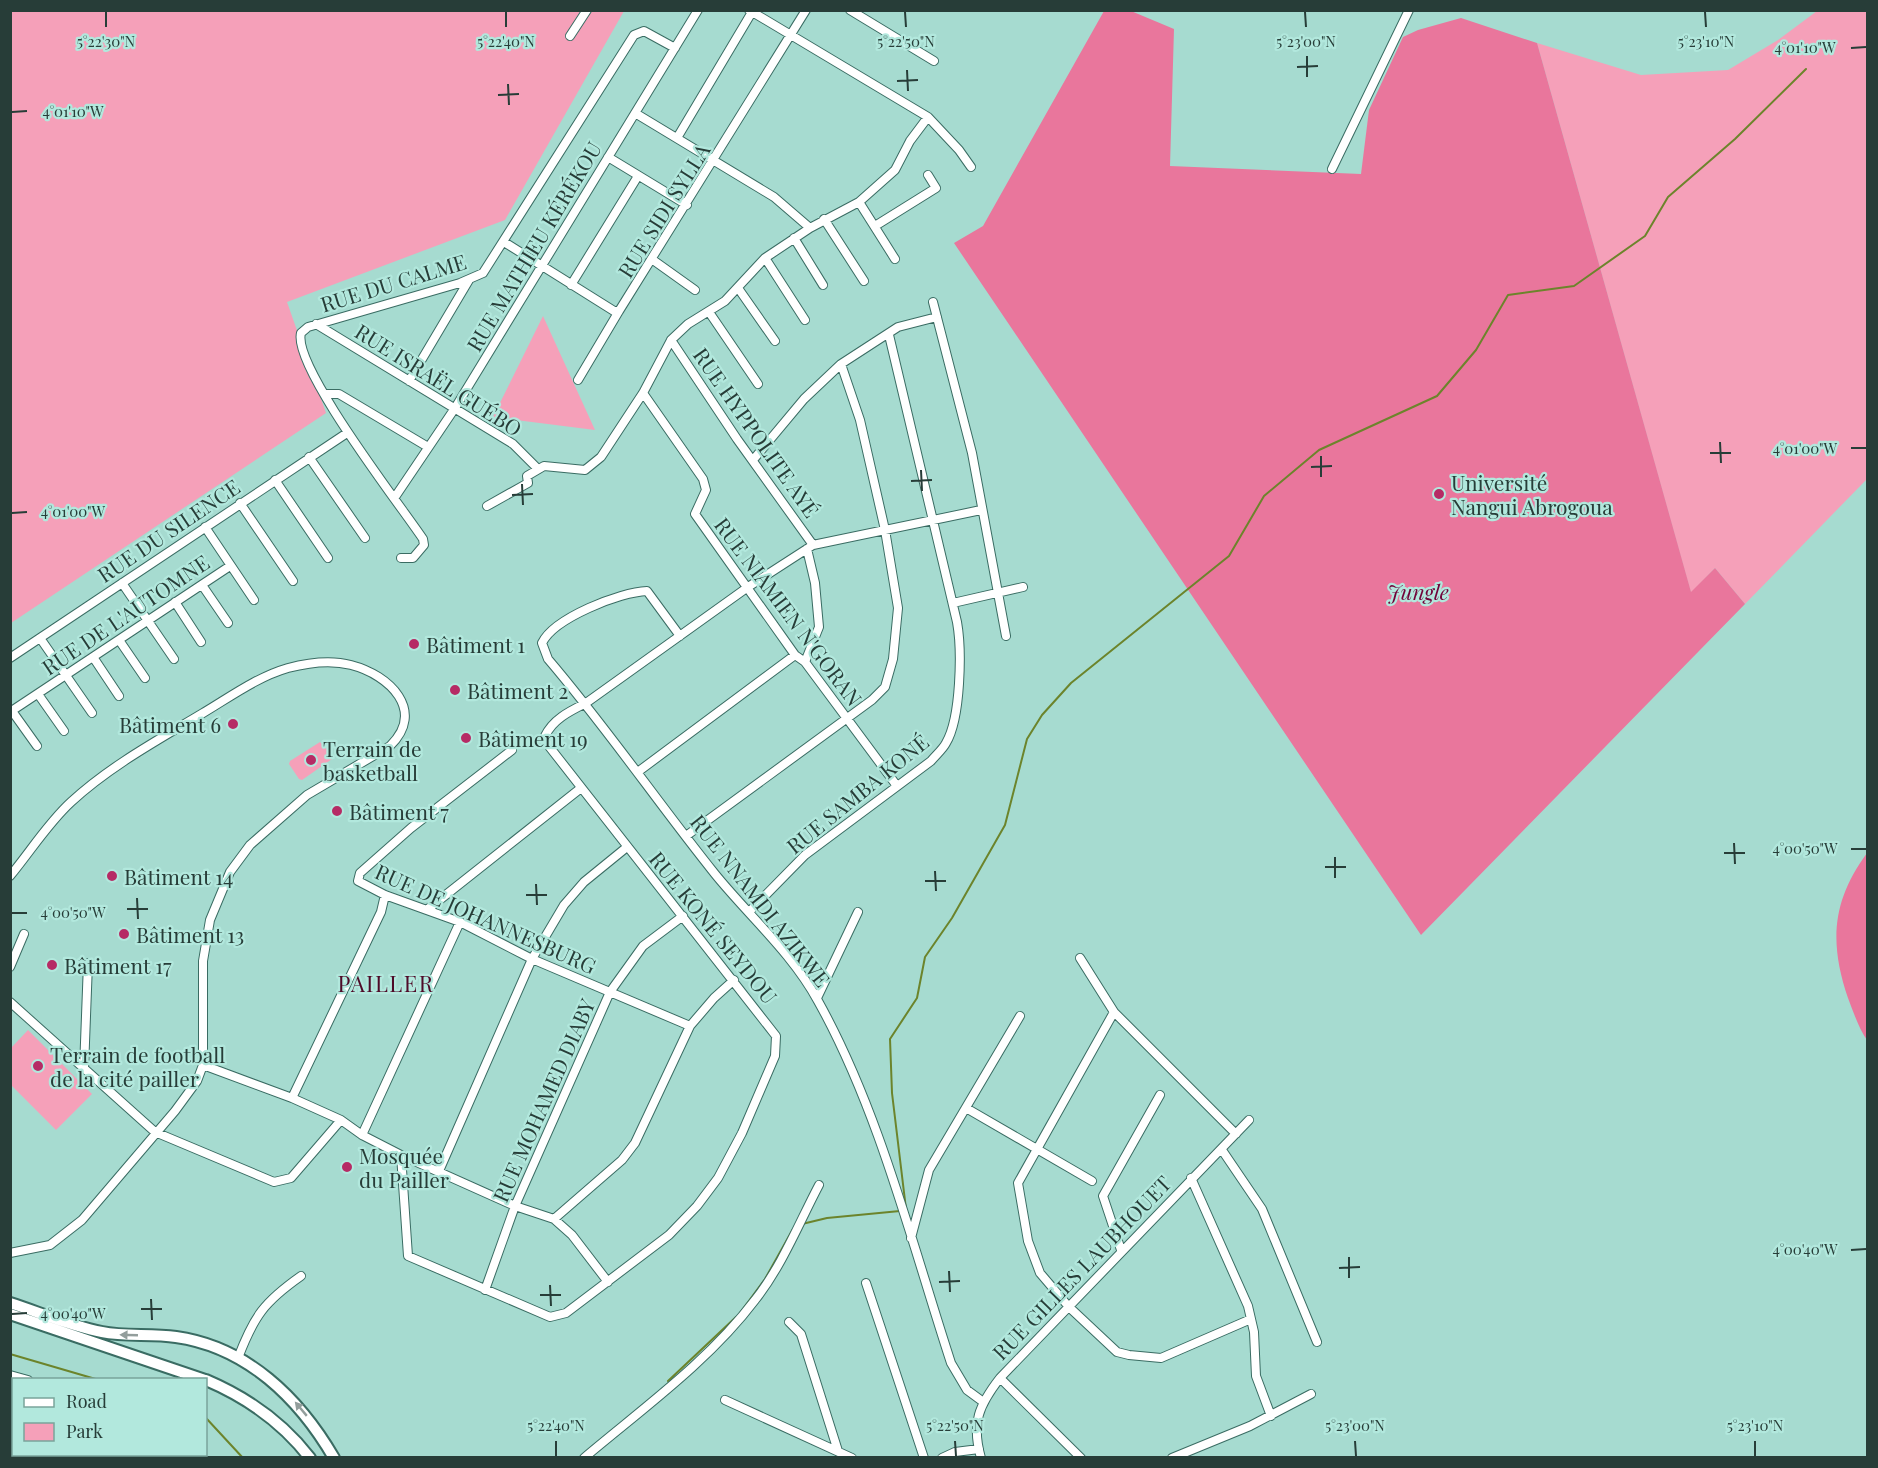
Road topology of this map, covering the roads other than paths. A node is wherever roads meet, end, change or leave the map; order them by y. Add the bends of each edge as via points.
1 (586, 10) edge
2 (698, 10) edge
3 (806, 10) edge
4 (850, 10) edge
5 (1409, 10) edge
6 (751, 11) edge
7 (570, 36) dead end
8 (792, 36) junction
9 (675, 48) junction
10 (934, 61) dead end
11 (635, 113) junction
12 (928, 117) junction
13 (677, 138) junction
14 (608, 157) junction
15 (715, 161) junction
16 (971, 167) dead end
17 (1332, 169) dead end
18 (928, 175) dead end
19 (639, 176) junction
20 (859, 202) junction
21 (687, 205) junction
22 (824, 219) junction
23 (875, 226) junction
24 (810, 228) junction
25 (794, 238) junction
26 (504, 243) junction
27 (765, 258) junction
28 (895, 259) dead end
29 (653, 260) junction
30 (540, 267) junction
31 (469, 280) junction
32 (864, 281) dead end
33 (571, 285) junction
34 (823, 285) dead end
35 (738, 288) junction
36 (695, 290) dead end
37 (933, 302) dead end
38 (619, 311) junction
39 (709, 312) junction
40 (937, 317) junction
41 (806, 320) dead end
42 (316, 324) junction
43 (889, 335) junction
44 (671, 340) junction
45 (775, 341) dead end
46 (841, 364) junction
47 (578, 380) dead end
48 (409, 381) junction
49 (758, 384) dead end
50 (643, 393) junction
51 (326, 394) junction
52 (455, 408) junction
53 (347, 433) junction
54 (428, 447) junction
55 (309, 457) junction
56 (753, 460) junction
57 (538, 470) junction
58 (275, 480) junction
59 (394, 497) junction
60 (240, 503) junction
61 (487, 506) dead end
62 (981, 510) junction
63 (934, 519) junction
64 (205, 527) junction
65 (885, 530) junction
66 (365, 538) dead end
67 (810, 547) junction
68 (328, 558) dead end
69 (400, 558) dead end
70 (230, 566) junction
71 (293, 581) dead end
72 (122, 583) junction
73 (202, 585) junction
74 (748, 587) junction
75 (1023, 587) dead end
76 (996, 593) junction
77 (254, 600) dead end
78 (175, 603) junction
79 (953, 603) junction
80 (148, 620) junction
81 (228, 623) dead end
82 (680, 636) junction
83 (1006, 636) dead end
84 (40, 638) junction
85 (119, 640) junction
86 (201, 642) dead end
87 (795, 655) junction
88 (93, 657) junction
89 (10, 658) edge
90 (174, 659) dead end
91 (805, 662) junction
92 (66, 675) junction
93 (145, 678) dead end
94 (38, 694) junction
95 (119, 696) dead end
96 (586, 703) junction
97 (11, 712) edge
98 (92, 713) dead end
99 (847, 718) junction
100 (64, 731) dead end
101 (37, 746) dead end
102 (512, 750) dead end
103 (639, 771) junction
104 (897, 786) junction
105 (581, 788) junction
106 (686, 836) junction
107 (627, 847) junction
108 (10, 876) edge
109 (385, 895) junction
110 (428, 909) junction
111 (749, 912) junction
112 (858, 912) dead end
113 (683, 916) junction
114 (460, 922) junction
115 (24, 934) dead end
116 (1080, 958) dead end
117 (532, 959) junction
118 (88, 963) dead end
119 (10, 967) edge
120 (734, 980) junction
121 (610, 992) junction
122 (817, 998) junction
123 (10, 1002) edge
124 (1114, 1012) junction
125 (1020, 1016) dead end
126 (690, 1026) junction
127 (203, 1065) junction
128 (84, 1069) junction
129 (1160, 1095) dead end
130 (292, 1098) junction
131 (966, 1108) junction
132 (341, 1120) junction
133 (1250, 1120) dead end
134 (155, 1132) junction
135 (1236, 1134) junction
136 (362, 1135) junction
137 (1035, 1150) junction
138 (1222, 1150) junction
139 (401, 1155) junction
140 (439, 1171) junction
141 (1191, 1178) junction
142 (1092, 1181) dead end
143 (819, 1185) dead end
144 (515, 1206) junction
145 (554, 1219) junction
146 (911, 1239) junction
147 (1121, 1250) junction
148 (10, 1253) edge
149 (301, 1276) dead end
150 (608, 1282) junction
151 (866, 1283) dead end
152 (485, 1290) junction
153 (10, 1303) edge
154 (1069, 1307) junction
155 (10, 1314) edge
156 (1251, 1319) junction
157 (789, 1322) dead end
158 (1317, 1342) dead end
159 (238, 1358) junction
160 (199, 1378) edge
161 (1000, 1378) junction
162 (207, 1381) edge
163 (1311, 1394) dead end
164 (725, 1400) dead end
165 (982, 1401) junction
166 (1271, 1416) junction
167 (838, 1451) junction
168 (980, 1453) edge
169 (310, 1458) edge
170 (334, 1458) edge
171 (584, 1458) edge
172 (852, 1458) edge
173 (924, 1458) edge
174 (942, 1458) edge
175 (1081, 1458) edge
176 (1173, 1458) edge

1 - 7 street
2 - 9 street, RUE MATHIEU KÉRÉKOU
3 - 8 street, RUE SIDI SYLLA
4 - 10 street
5 - 17 street
6 - 8 street
6 - 13 street
8 - 12 street
8 - 15 street, RUE SIDI SYLLA
9 - 11 street, RUE MATHIEU KÉRÉKOU
9 - 26 street, RUE DU CALME via 644,31 634,35
11 - 13 street
11 - 14 street, RUE MATHIEU KÉRÉKOU
12 - 16 street
12 - 20 street via 895,170
13 - 15 street
14 - 19 street
14 - 30 street, RUE MATHIEU KÉRÉKOU
15 - 21 street, RUE SIDI SYLLA
15 - 24 street via 774,197
18 - 23 street via 936,188
19 - 21 street
19 - 33 street
20 - 22 street
20 - 23 street
21 - 29 street, RUE SIDI SYLLA
22 - 24 street
22 - 32 street
23 - 28 street
24 - 25 street
25 - 27 street
25 - 34 street
26 - 30 street
26 - 31 street, RUE DU CALME via 483,273
27 - 35 street
27 - 41 street
29 - 36 street
29 - 38 street, RUE SIDI SYLLA
30 - 33 street
30 - 52 street, RUE MATHIEU KÉRÉKOU
31 - 42 street, RUE DU CALME
31 - 48 street
33 - 38 street
35 - 39 street
35 - 45 street
37 - 40 street
38 - 47 street, RUE SIDI SYLLA
39 - 44 street
39 - 49 street
40 - 43 street via 897,327
40 - 62 street via 961,406
42 - 48 street, RUE ISRAËL GUÉBO
42 - 51 street, RUE DU CALME via 303,329 300,345
43 - 46 street
43 - 63 street, RUE SAMBA KONÉ
44 - 50 street
44 - 56 street, RUE HYPPOLITE AYÉ
46 - 56 street via 804,399
46 - 65 street via 860,420
48 - 52 street, RUE ISRAËL GUÉBO
50 - 57 street via 601,457 585,470 544,466
50 - 74 street, RUE NIAMIEN N'GORAN via 703,479 706,490 695,514
51 - 53 street, RUE DU CALME
51 - 54 street via 339,394
52 - 54 street, RUE MATHIEU KÉRÉKOU
52 - 57 street, RUE ISRAËL GUÉBO via 513,444
53 - 55 street, RUE DU SILENCE
53 - 59 street, RUE DU CALME
54 - 59 street, RUE MATHIEU KÉRÉKOU
55 - 58 street, RUE DU SILENCE
55 - 66 street
56 - 67 street, RUE HYPPOLITE AYÉ
57 - 61 street via 527,476 528,483
58 - 60 street, RUE DU SILENCE
58 - 68 street
59 - 69 street, RUE DU CALME via 424,542 413,558
60 - 64 street, RUE DU SILENCE
60 - 71 street
62 - 63 street, RUE KONÉ SEYDOU
62 - 76 street
63 - 65 street, RUE KONÉ SEYDOU
63 - 79 street, RUE SAMBA KONÉ
64 - 70 street
64 - 72 street, RUE DU SILENCE
65 - 67 street, RUE KONÉ SEYDOU
65 - 99 street via 898,608 893,659 885,687
67 - 74 street, RUE KONÉ SEYDOU
67 - 91 street via 819,627
70 - 73 street, RUE DE L'AUTOMNE
70 - 77 street
72 - 80 street
72 - 84 street, RUE DU SILENCE
73 - 78 street, RUE DE L'AUTOMNE
73 - 81 street
74 - 82 street, RUE KONÉ SEYDOU
74 - 87 street, RUE NIAMIEN N'GORAN
75 - 76 street
76 - 79 street
76 - 83 street
78 - 80 street, RUE DE L'AUTOMNE
78 - 86 street
79 - 104 street, RUE SAMBA KONÉ via 962,649 947,742
80 - 85 street, RUE DE L'AUTOMNE
80 - 90 street
82 - 96 street, RUE KONÉ SEYDOU
82 - 96 street, RUE NNAMDI AZIKWE via 647,591 636,591 595,607 553,628 542,643 544,652
84 - 89 street, RUE DU SILENCE
84 - 92 street
85 - 88 street, RUE DE L'AUTOMNE
85 - 93 street
87 - 91 street, RUE NIAMIEN N'GORAN
87 - 103 street
88 - 92 street, RUE DE L'AUTOMNE
88 - 95 street
91 - 99 street, RUE NIAMIEN N'GORAN
92 - 94 street, RUE DE L'AUTOMNE
92 - 98 street
94 - 97 street, RUE DE L'AUTOMNE
94 - 100 street
96 - 103 street, RUE NNAMDI AZIKWE
96 - 105 street, RUE KONÉ SEYDOU via 552,725 545,736
97 - 101 street
99 - 104 street, RUE NIAMIEN N'GORAN
99 - 106 street
102 - 109 street, RUE DE JOHANNESBURG via 411,828 358,876 361,884
103 - 106 street, RUE NNAMDI AZIKWE
104 - 111 street, RUE SAMBA KONÉ via 805,855
105 - 107 street, RUE KONÉ SEYDOU
105 - 110 street
106 - 111 street, RUE NNAMDI AZIKWE
107 - 113 street, RUE KONÉ SEYDOU
107 - 117 street via 564,904
108 - 127 street via 70,803 95,781 262,678 303,665 350,665 368,670 394,691 405,712 399,738 307,795 250,845 230,872 210,920 203,961
109 - 110 street, RUE DE JOHANNESBURG
109 - 130 street via 381,912
110 - 114 street, RUE DE JOHANNESBURG
111 - 122 street, RUE NNAMDI AZIKWE
112 - 122 street
113 - 120 street, RUE KONÉ SEYDOU
113 - 121 street, RUE MOHAMED DIABY via 643,946
114 - 117 street, RUE DE JOHANNESBURG
114 - 136 street
115 - 119 street
116 - 124 street
117 - 121 street, RUE DE JOHANNESBURG
117 - 140 street
118 - 128 street
120 - 126 street
120 - 150 street, RUE KONÉ SEYDOU via 774,1031 778,1046 775,1056 718,1178 669,1235
121 - 126 street, RUE DE JOHANNESBURG
121 - 144 street, RUE MOHAMED DIABY
122 - 146 street, RUE NNAMDI AZIKWE via 861,1091
123 - 128 street
124 - 135 street
124 - 137 street
125 - 131 street
126 - 145 street via 635,1143 622,1160
127 - 130 street
127 - 134 street via 189,1092
128 - 134 street
129 - 147 street via 1103,1196
130 - 132 street
131 - 137 street
131 - 146 street via 929,1170
132 - 134 street via 291,1178 282,1182 261,1177
132 - 136 street
133 - 135 street, RUE GILLES LAUBHOUET
134 - 148 street via 99,1202 66,1234 50,1245
135 - 138 street, RUE GILLES LAUBHOUET
136 - 139 street
137 - 142 street
137 - 154 street via 1018,1183 1028,1241 1040,1273
138 - 141 street, RUE GILLES LAUBHOUET
138 - 158 street via 1262,1209
139 - 140 street
139 - 152 street, RUE KONÉ SEYDOU via 408,1256
140 - 144 street
141 - 147 street, RUE GILLES LAUBHOUET
141 - 156 street
143 - 171 street via 771,1278 742,1317 630,1422
144 - 145 street
144 - 152 street, RUE MOHAMED DIABY
145 - 150 street via 572,1235
146 - 165 street, RUE NNAMDI AZIKWE via 951,1363 967,1390
147 - 154 street, RUE GILLES LAUBHOUET
149 - 159 street via 263,1305
150 - 152 street, RUE KONÉ SEYDOU via 556,1317
151 - 173 street
159 -> 153 main road via 210,1345 176,1337 100,1332
154 - 156 street via 1117,1352 1161,1358
154 - 161 street, RUE GILLES LAUBHOUET
155 - 160 main road
156 - 166 street via 1256,1376
157 - 167 street via 801,1334
170 -> 159 main road via 290,1396
161 - 165 street, RUE GILLES LAUBHOUET
161 - 175 street
162 - 169 main road via 261,1410
163 - 166 street
164 - 167 street
165 - 168 street, RUE GILLES LAUBHOUET via 977,1425
166 - 176 street
167 - 172 street
168 - 174 street via 955,1452

